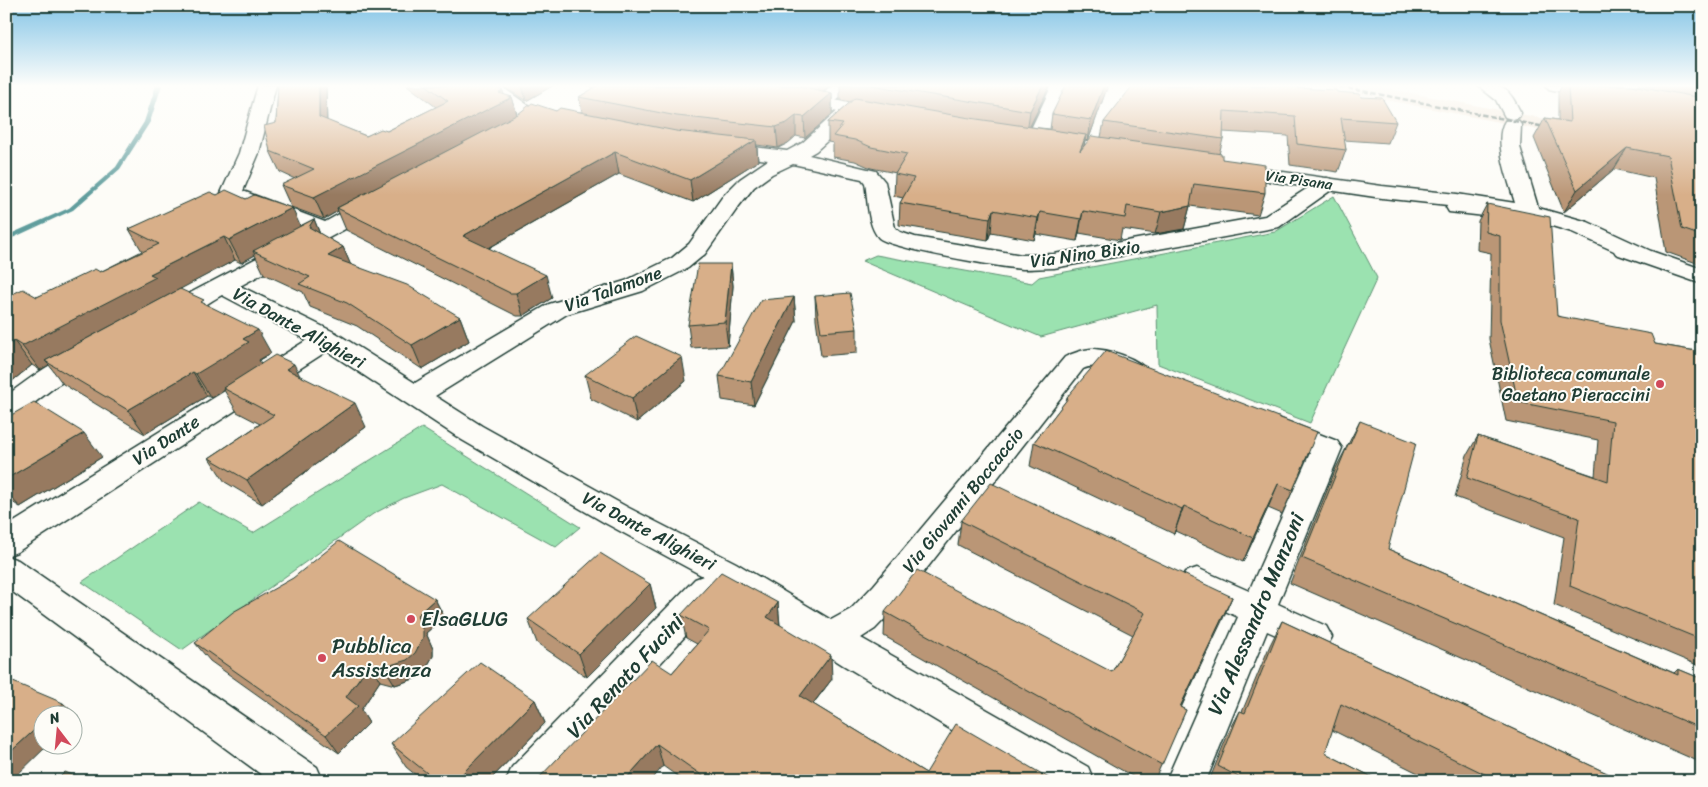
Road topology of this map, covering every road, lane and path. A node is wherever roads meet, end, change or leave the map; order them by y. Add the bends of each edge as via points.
1 (258, 122) edge
2 (522, 122) edge
3 (837, 122) edge
4 (1038, 122) edge
5 (1512, 122) edge
6 (577, 124) edge
7 (1054, 144) edge
8 (700, 147) edge
9 (790, 157) junction
10 (1206, 167) edge
11 (1327, 184) junction
12 (1382, 192) junction
13 (395, 193) edge
14 (1457, 206) junction
15 (1528, 212) junction
16 (327, 230) junction
17 (1642, 255) junction
18 (1702, 278) edge
19 (222, 286) junction
20 (145, 326) edge
21 (327, 339) junction
22 (102, 348) edge
23 (1154, 379) edge
24 (414, 396) junction
25 (6, 410) edge
26 (1254, 419) edge
27 (978, 480) junction
28 (1009, 495) edge
29 (6, 543) edge
30 (1165, 567) edge
31 (6, 568) edge
32 (724, 572) junction
33 (1258, 610) junction
34 (832, 638) junction
35 (1344, 651) edge
36 (303, 781) edge
37 (526, 781) edge
38 (1074, 781) edge
39 (1186, 781) edge

1 - 16 street via 250,154 232,193
2 - 6 street
3 - 9 street, Via Talamone via 812,144
4 - 7 street via 1027,140
5 - 15 street via 1510,147
8 - 9 street
9 - 11 street, Via Nino Bixio via 869,175 876,188 883,226 892,237 1030,263 1271,222
9 - 24 street, Via Talamone via 742,188 696,249 668,270 628,288 558,309
10 - 11 street, Via Pisana
11 - 12 street, Via Pisana
12 - 14 street, Via Pisana
12 - 15 street, Via Pisana
13 - 16 street
14 - 15 street
14 - 17 street, Via Pisana via 1566,230
15 - 17 street, Via Pisana via 1585,229
16 - 19 street
17 - 18 street, Via Pisana
19 - 20 street
19 - 21 street, Via Dante Alighieri
21 - 24 street, Via Dante Alighieri
21 - 29 street, Via Dante
22 - 25 street via 55,374
23 - 27 street, Via Giovanni Boccaccio via 1105,360 1089,358 1077,362
24 - 32 street, Via Dante Alighieri via 472,433
26 - 33 street, Via Alessandro Manzoni via 1327,448
27 - 28 street
27 - 34 street, Via Giovanni Boccaccio via 878,604 863,619
30 - 33 street
31 - 36 street
32 - 34 street, Via Dante Alighieri
32 - 37 street, Via Renato Fucini
33 - 35 street
33 - 39 street, Via Alessandro Manzoni
34 - 38 street, Via Dante Alighieri

